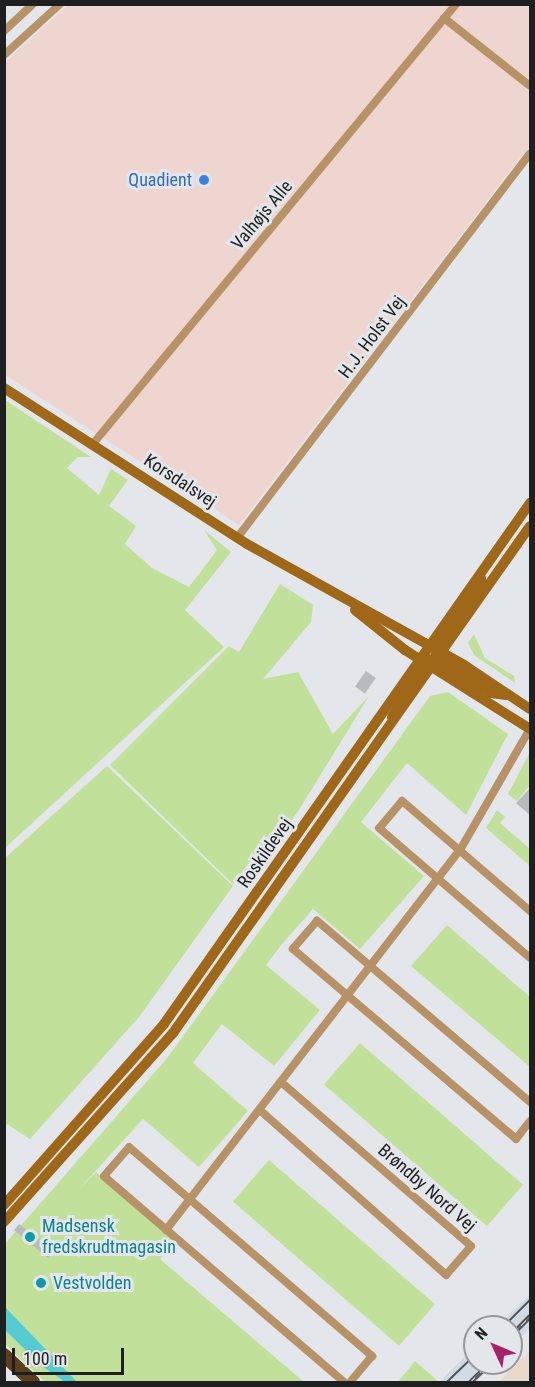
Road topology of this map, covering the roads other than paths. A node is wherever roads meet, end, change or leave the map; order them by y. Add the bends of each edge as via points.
1 (60, 4) edge
2 (456, 4) edge
3 (31, 5) edge
4 (444, 18) junction
5 (4, 31) edge
6 (4, 55) edge
7 (531, 86) edge
8 (531, 154) edge
9 (4, 388) edge
10 (92, 444) junction
11 (531, 503) edge
12 (531, 526) edge
13 (237, 538) junction
14 (340, 598) junction
15 (431, 656) junction
16 (531, 709) edge
17 (531, 729) edge
18 (460, 850) junction
19 (438, 879) junction
20 (531, 911) edge
21 (531, 958) edge
22 (371, 967) junction
23 (349, 997) junction
24 (283, 1084) junction
25 (531, 1102) edge
26 (262, 1112) junction
27 (531, 1121) edge
28 (191, 1201) junction
29 (4, 1205) edge
30 (4, 1222) edge
31 (166, 1230) junction
32 (4, 1355) edge
33 (4, 1368) edge
34 (21, 1383) edge
35 (33, 1383) edge
36 (344, 1383) edge
37 (350, 1383) edge

1 - 6 street
2 - 4 street, Valhøjs Alle
3 - 5 street
4 - 7 street
4 - 10 street, Valhøjs Alle
8 - 13 street, H.J. Holst Vej
9 - 10 main road, Korsdalsvej
10 - 13 main road, Korsdalsvej
11 - 15 main road, Roskildevej via 491,558
12 - 15 main road, Roskildevej
13 - 14 main road, Korsdalsvej
14 - 15 main road, Korsdalsvej
14 - 15 main road, Korsdalsvej
15 - 16 main road
15 - 17 main road
15 - 29 main road, Roskildevej via 164,1024
15 - 30 main road, Roskildevej via 384,737 173,1033
17 - 18 street
18 - 19 street
18 - 19 street via 402,801 379,828
18 - 20 street
19 - 21 street
19 - 22 street
22 - 23 street
22 - 23 street via 317,921 293,950
22 - 25 street
23 - 24 street
23 - 27 street via 516,1139
24 - 26 street
24 - 26 street, Brøndby Nord Vej via 471,1246 446,1275
26 - 28 street
28 - 31 street
28 - 31 street via 129,1147 104,1176
28 - 37 street via 372,1356
31 - 36 street
32 - 35 highway
33 - 34 highway

